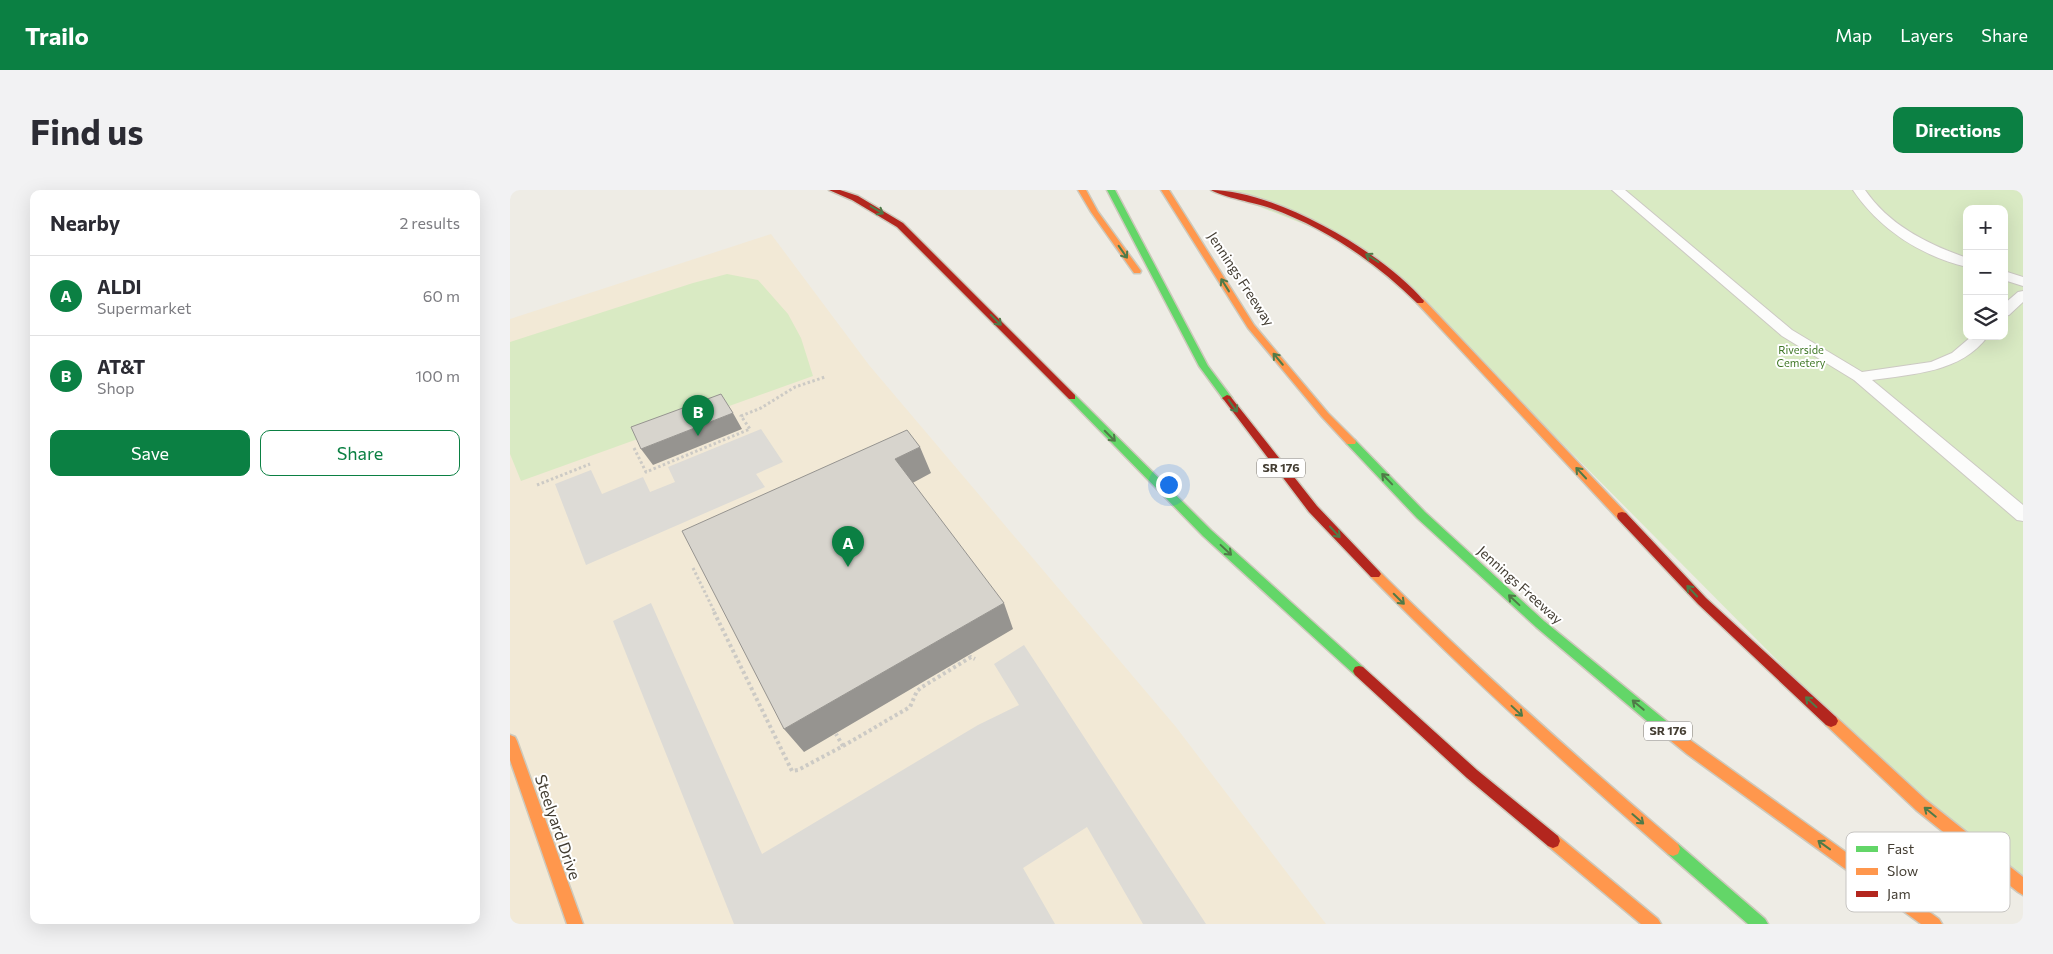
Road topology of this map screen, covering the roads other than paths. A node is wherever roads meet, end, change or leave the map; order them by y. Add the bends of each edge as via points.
1 (833, 190) edge
2 (1082, 190) edge
3 (1111, 190) edge
4 (1165, 190) edge
5 (1176, 190) edge
6 (1215, 190) edge
7 (1618, 190) edge
8 (1860, 190) edge
9 (1187, 225) junction
10 (1963, 261) edge
11 (2008, 276) edge
12 (1141, 277) dead end
13 (2023, 282) edge
14 (1152, 293) dead end
15 (2023, 295) edge
16 (2008, 308) edge
17 (1976, 340) edge
18 (1204, 366) junction
19 (1859, 377) junction
20 (2023, 515) edge
21 (510, 740) edge
22 (1955, 832) edge
23 (1846, 861) edge
24 (2010, 877) edge
25 (2023, 887) edge
26 (1917, 912) edge
27 (575, 924) edge
28 (1653, 924) edge
29 (1760, 924) edge
30 (1934, 924) edge

1 -> 28 main road via 855,198 900,225 1214,540 1472,774
2 -> 12 main road
3 - 18 main road, SR 176
4 - 9 main road, Jennings Freeway / SR 176
5 - 9 main road
22 -> 6 main road via 1921,805 1702,601 1409,289 1381,264 1311,223
7 - 19 lane via 1787,333
8 - 10 lane via 1866,202 1895,227 1922,244
23 -> 9 main road, Jennings Freeway / SR 176 via 1692,750 1540,624 1421,515 1326,415 1251,326
11 - 13 lane
14 - 18 main road
15 - 16 lane
17 - 19 lane via 1957,356 1934,366
18 -> 29 main road, SR 176 via 1313,509 1414,614 1585,774
19 - 20 lane
21 - 27 main road, Steelyard Drive
25 -> 24 main road
30 -> 26 main road, Jennings Freeway / SR 176

